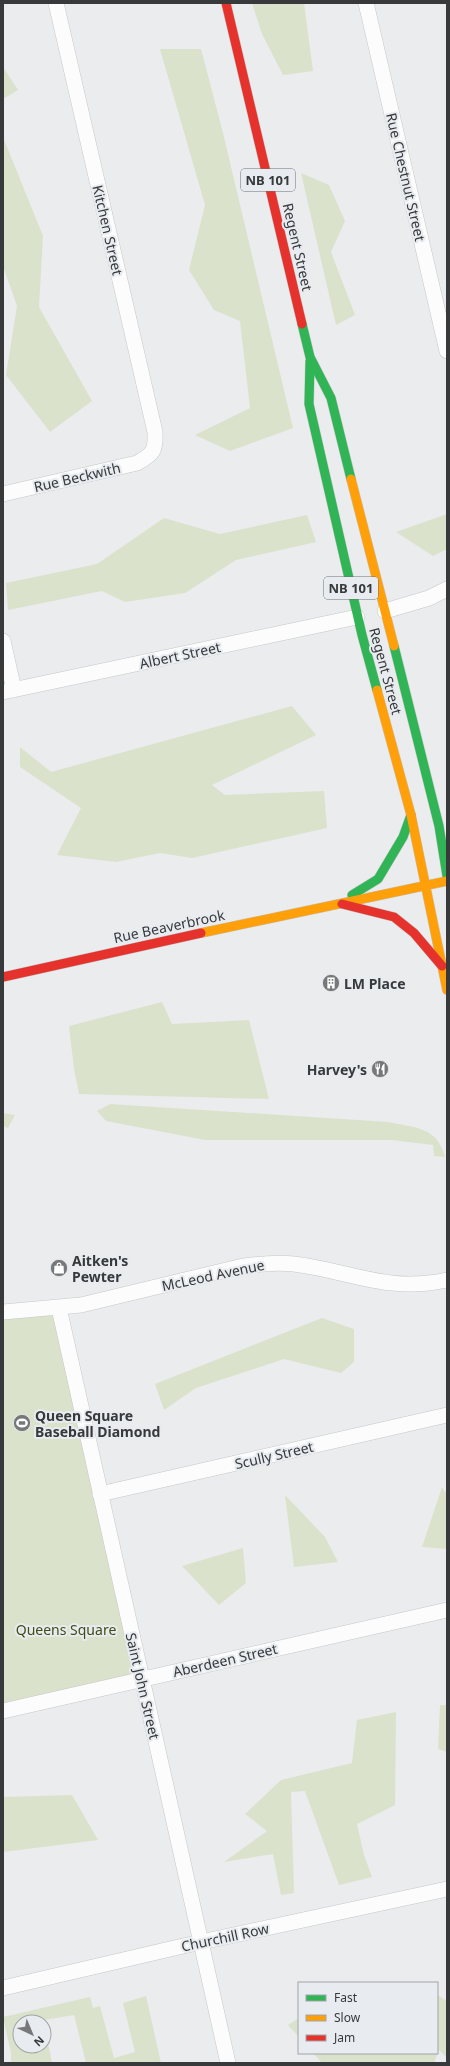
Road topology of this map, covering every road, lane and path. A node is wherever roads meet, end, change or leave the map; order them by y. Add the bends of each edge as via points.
1 (56, 3) edge
2 (226, 3) edge
3 (366, 3) edge
4 (447, 351) edge
5 (310, 357) junction
6 (150, 456) joint
7 (3, 494) edge
8 (447, 589) edge
9 (385, 611) junction
10 (357, 617) junction
11 (3, 641) edge
12 (9, 691) edge
13 (411, 815) junction
14 (439, 826) junction
15 (447, 833) edge
16 (447, 876) edge
17 (447, 881) edge
18 (425, 886) junction
19 (340, 904) junction
20 (442, 966) junction
21 (3, 977) edge
22 (447, 990) edge
23 (447, 1280) edge
24 (59, 1308) junction
25 (3, 1312) edge
26 (447, 1415) edge
27 (100, 1494) junction
28 (447, 1610) edge
29 (142, 1679) junction
30 (3, 1711) edge
31 (447, 1889) edge
32 (202, 1943) junction
33 (3, 1988) edge
34 (228, 2063) edge

1 - 6 street, Kitchen Street via 155,432 156,447
2 - 5 main road, Regent Street / NB 101
3 - 4 street, Rue Chestnut Street
5 - 9 main road, Regent Street / NB 101 via 330,398
5 - 10 main road, Regent Street / NB 101 via 309,404
6 - 7 street, Rue Beckwith via 137,463
8 - 9 street via 429,598
9 - 14 main road, Regent Street / NB 101
10 - 12 street, Albert Street
10 - 13 main road, Regent Street / NB 101
11 - 12 street
13 - 18 main road, Regent Street / NB 101
13 - 19 main road via 403,837 378,879
14 - 15 main road
14 - 16 main road, Regent Street / NB 101
17 - 18 main road, Rue Beaverbrook
18 - 19 main road, Rue Beaverbrook
18 - 20 main road, Regent Street / NB 101
19 - 20 main road via 402,922
19 - 21 main road, Rue Beaverbrook
20 - 22 main road, Regent Street / NB 101
23 - 24 street, McLeod Avenue via 430,1284 379,1283 293,1264 263,1263
24 - 25 street, McLeod Avenue
24 - 27 street, Saint John Street
26 - 27 street, Scully Street
27 - 29 street, Saint John Street
28 - 29 street, Aberdeen Street
29 - 30 street, Aberdeen Street
29 - 32 street, Saint John Street
31 - 32 street, Churchill Row
32 - 33 street, Churchill Row
32 - 34 street, Saint John Street

